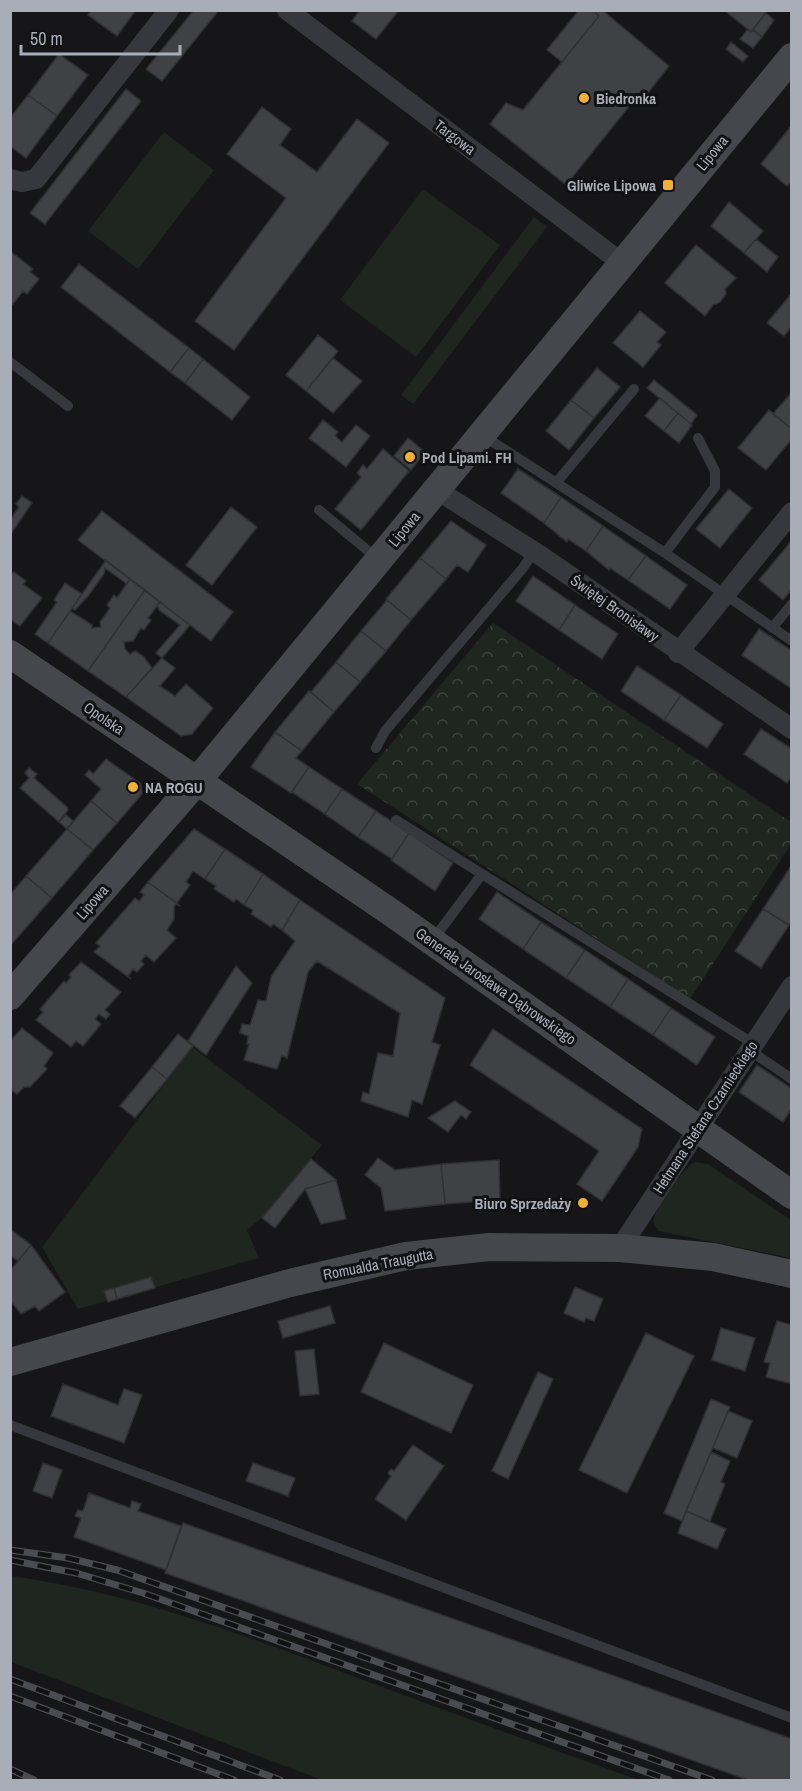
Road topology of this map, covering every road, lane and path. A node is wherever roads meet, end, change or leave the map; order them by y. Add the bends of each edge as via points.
1 (169, 10) edge
2 (287, 10) edge
3 (787, 70) edge
4 (10, 179) edge
5 (622, 263) junction
6 (10, 362) edge
7 (634, 389) dead end
8 (68, 406) dead end
9 (482, 434) junction
10 (698, 438) dead end
11 (556, 483) junction
12 (437, 490) junction
13 (319, 510) dead end
14 (792, 512) edge
15 (534, 551) junction
16 (665, 553) junction
17 (379, 560) junction
18 (724, 595) junction
19 (792, 604) edge
20 (772, 628) junction
21 (792, 641) edge
22 (678, 653) junction
23 (10, 654) edge
24 (792, 729) edge
25 (376, 748) dead end
26 (197, 781) junction
27 (396, 820) dead end
28 (482, 874) junction
29 (432, 942) junction
30 (18, 984) edge
31 (792, 986) edge
32 (751, 1047) junction
33 (792, 1079) edge
34 (698, 1128) junction
35 (792, 1195) edge
36 (620, 1248) junction
37 (792, 1274) edge
38 (10, 1362) edge
39 (10, 1425) edge
40 (792, 1719) edge

1 - 4 street via 36,179
2 - 5 street, Targowa
3 - 5 street, Lipowa
5 - 9 street, Lipowa
6 - 8 lane
7 - 11 lane
9 - 11 lane
9 - 12 street, Lipowa
10 - 16 lane via 715,471 715,487
11 - 16 lane
12 - 15 street, Świętej Bronisławy
12 - 17 street, Lipowa
13 - 17 lane
14 - 18 street
15 - 22 street, Świętej Bronisławy
15 - 25 lane via 385,731
16 - 18 lane
17 - 26 street, Lipowa
18 - 20 lane
18 - 22 street
19 - 20 lane
20 - 21 lane
22 - 24 street, Świętej Bronisławy
23 - 26 street, Opolska
26 - 29 street, Generała Jarosława Dąbrowskiego
26 - 30 street, Lipowa
27 - 28 lane
28 - 29 lane
28 - 32 lane
29 - 34 street, Generała Jarosława Dąbrowskiego
31 - 32 street, Hetmana Stefana Czarnieckiego
32 - 33 lane
32 - 34 street, Hetmana Stefana Czarnieckiego
34 - 35 street, Generała Jarosława Dąbrowskiego
34 - 36 street, Hetmana Stefana Czarnieckiego
36 - 37 street, Romualda Traugutta via 713,1257
36 - 38 street, Romualda Traugutta via 489,1247 406,1256 290,1283
39 - 40 lane

